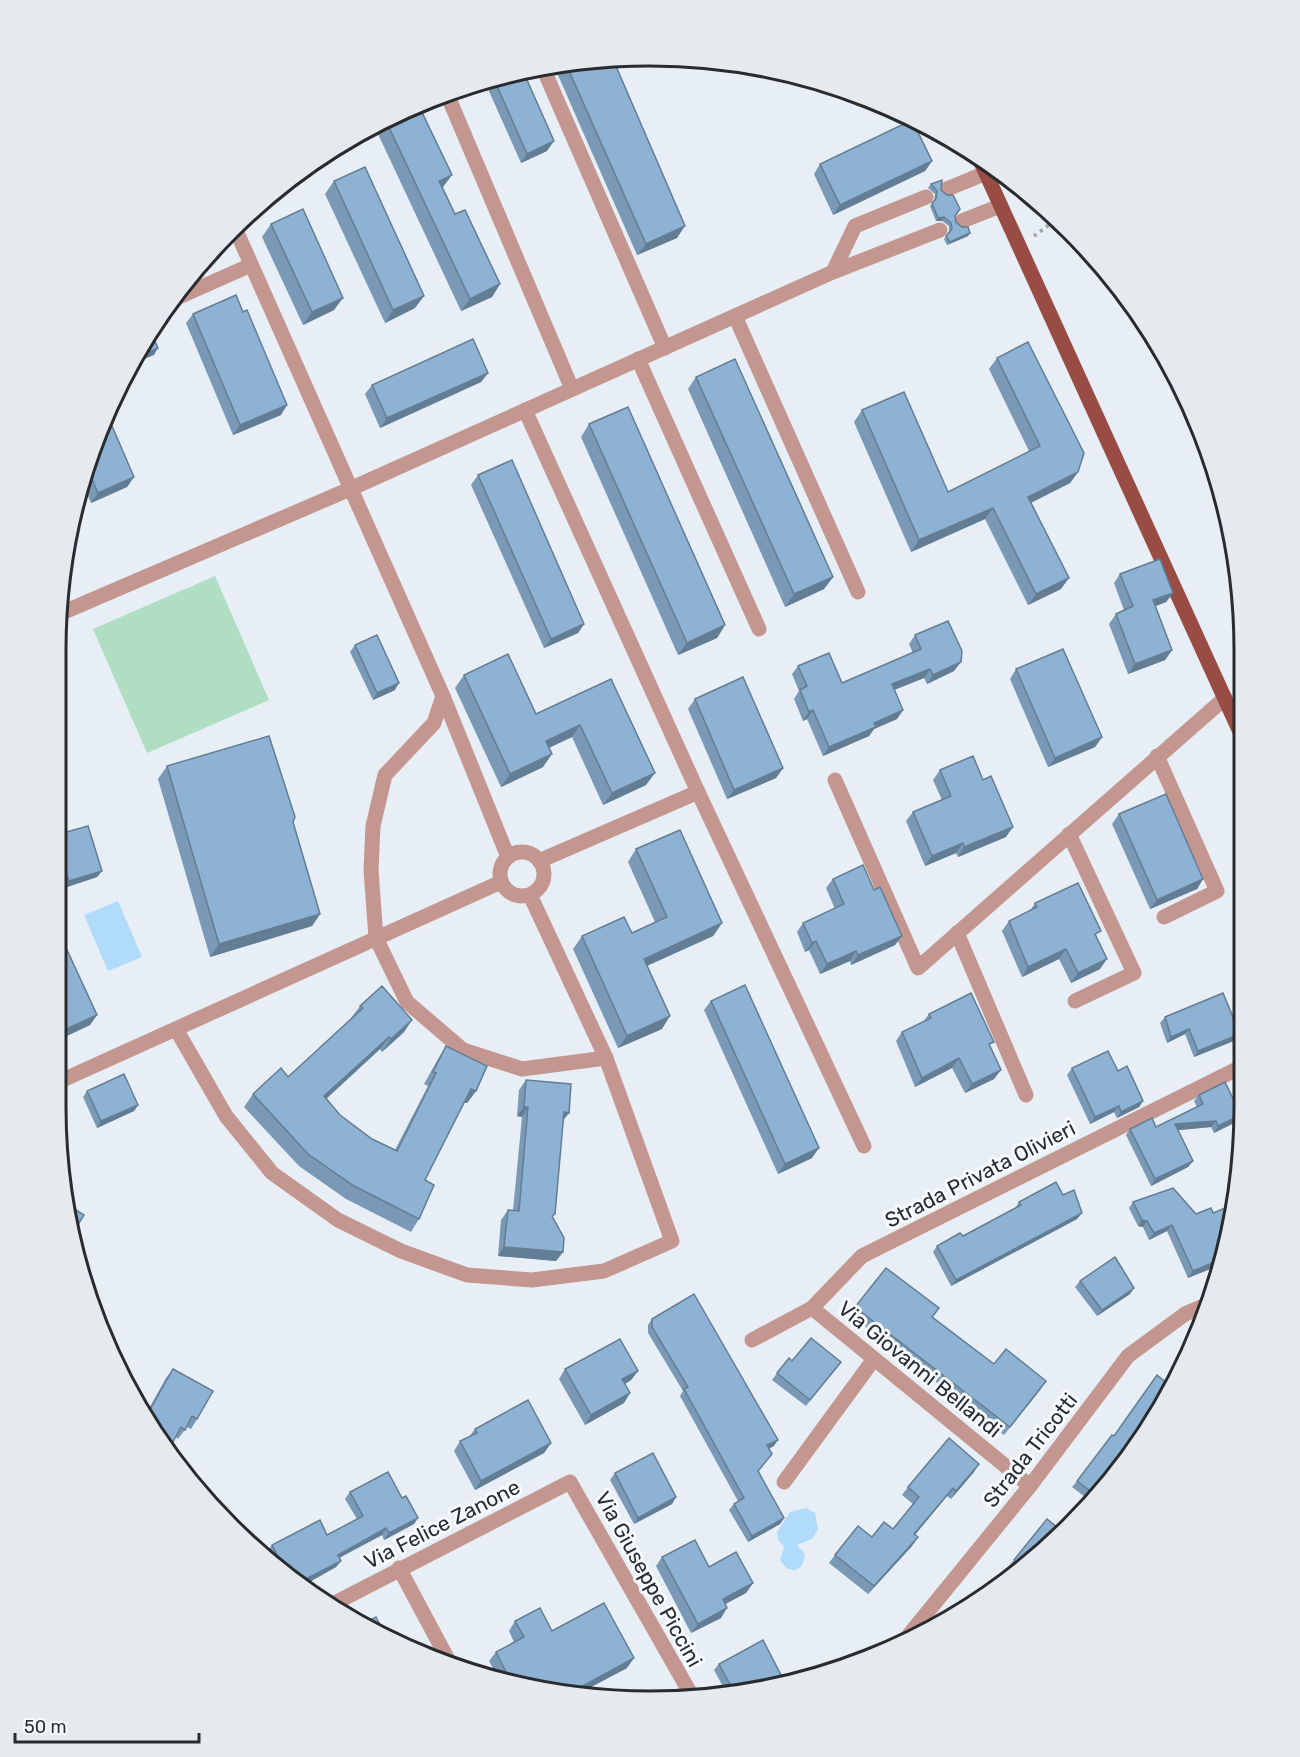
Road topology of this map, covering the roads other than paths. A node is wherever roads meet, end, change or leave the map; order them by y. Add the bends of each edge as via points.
1 (546, 75) edge
2 (450, 101) edge
3 (986, 173) joint
4 (947, 189) dead end
5 (926, 197) dead end
6 (1000, 206) junction
7 (962, 221) dead end
8 (940, 230) dead end
9 (238, 236) edge
10 (251, 265) junction
11 (833, 272) junction
12 (188, 293) edge
13 (735, 316) junction
14 (665, 348) junction
15 (639, 359) junction
16 (572, 389) junction
17 (525, 410) junction
18 (350, 489) junction
19 (858, 592) dead end
20 (67, 611) edge
21 (759, 629) dead end
22 (443, 696) junction
23 (1225, 698) junction
24 (1234, 718) edge
25 (1158, 756) junction
26 (835, 780) dead end
27 (698, 792) junction
28 (1069, 834) junction
29 (508, 857) junction
30 (539, 861) junction
31 (501, 882) junction
32 (530, 894) junction
33 (1164, 916) edge
34 (957, 933) junction
35 (376, 938) junction
36 (1075, 1001) dead end
37 (176, 1029) junction
38 (606, 1058) junction
39 (1234, 1070) edge
40 (66, 1078) edge
41 (1026, 1095) dead end
42 (864, 1146) dead end
43 (812, 1308) junction
44 (1198, 1308) edge
45 (752, 1340) dead end
46 (874, 1359) junction
47 (570, 1482) joint
48 (784, 1482) dead end
49 (1030, 1485) junction
50 (399, 1568) junction
51 (339, 1601) edge
52 (915, 1627) edge
53 (445, 1654) edge
54 (689, 1690) edge

1 - 14 street
2 - 16 street
3 - 4 street
3 - 6 main road
5 - 11 street via 855,226
6 - 7 street
6 - 23 main road
8 - 11 street
9 - 10 street
10 - 12 street
10 - 18 street
11 - 13 street
13 - 14 street
13 - 19 street
14 - 15 street
15 - 16 street
15 - 21 street
16 - 17 street
17 - 18 street
17 - 27 street
18 - 20 street
18 - 22 street
22 - 29 street
22 - 35 street via 434,723 385,775 373,826 371,870
23 - 24 main road
23 - 25 street
25 - 28 street
25 - 33 street via 1217,891
26 - 34 street via 918,968
27 - 30 street
27 - 42 street
28 - 34 street
28 - 36 street via 1134,973
29 - 30 street via 527,853
29 - 31 street via 502,865
30 - 32 street via 543,867 542,882
31 - 32 street via 513,895
31 - 35 street
32 - 38 street
34 - 41 street
35 - 37 street
35 - 38 street via 407,1002 463,1050 522,1069
37 - 38 street via 226,1116 272,1173 338,1220 401,1251 467,1275 532,1280 604,1271 672,1241
37 - 40 street
39 - 43 street, Strada Privata Olivieri via 862,1256
43 - 45 street, Strada Privata Olivieri
43 - 46 street, Via Giovanni Bellandi
44 - 49 street, Strada Tricotti via 1128,1356
46 - 48 street
46 - 49 street, Via Giovanni Bellandi
47 - 50 street, Via Felice Zanone
47 - 54 street, Via Giuseppe Piccini
49 - 52 street, Strada Tricotti
50 - 51 street, Via Felice Zanone
50 - 53 street

